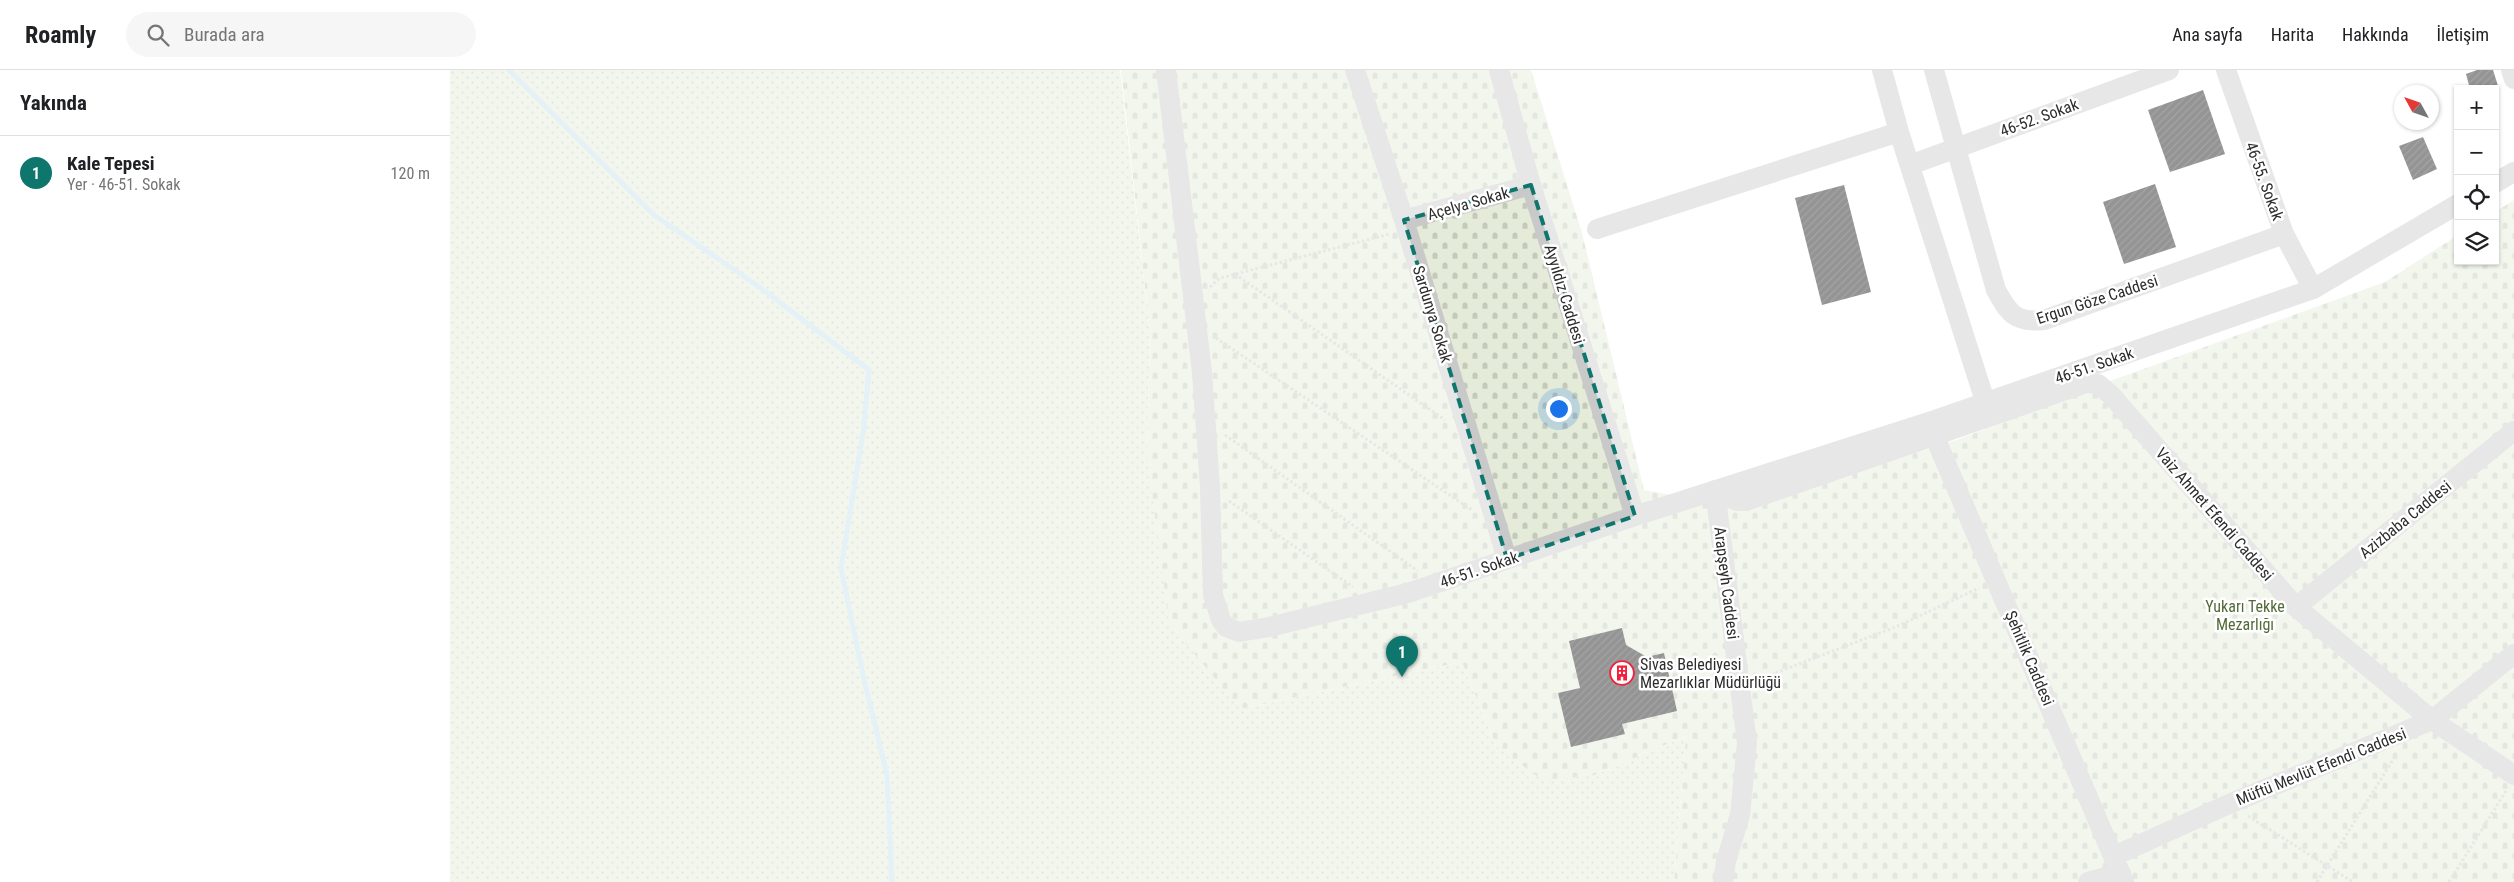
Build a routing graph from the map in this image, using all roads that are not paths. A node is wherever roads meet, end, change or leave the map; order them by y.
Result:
1 (1166, 70) edge
2 (1355, 70) edge
3 (1499, 70) edge
4 (1882, 70) edge
5 (1934, 70) edge
6 (2169, 70) edge
7 (2226, 70) edge
8 (2511, 70) edge
9 (2514, 79) edge
10 (1900, 132) junction
11 (1956, 147) junction
12 (1910, 165) junction
13 (2514, 172) edge
14 (2499, 180) edge
15 (1531, 185) junction
16 (2454, 206) edge
17 (1406, 225) junction
18 (1597, 230) dead end
19 (2284, 234) junction
20 (2313, 289) junction
21 (2086, 383) joint
22 (1985, 401) junction
23 (2514, 431) edge
24 (1934, 435) junction
25 (1715, 490) junction
26 (1635, 516) junction
27 (1507, 559) junction
28 (2296, 607) junction
29 (2514, 654) edge
30 (2432, 720) junction
31 (2512, 781) edge
32 (2120, 870) edge
33 (1723, 882) edge
34 (2088, 882) edge

1 - 27 street, 46-51. Sokak
2 - 17 street, Sardunya Sokak
3 - 15 street, Ayyıldız Caddesi
4 - 10 street
5 - 11 street, Ergun Göze Caddesi
6 - 11 street, 46-52. Sokak
7 - 19 street, 46-55. Sokak
8 - 9 street
10 - 12 street
10 - 18 street
11 - 12 street, 46-52. Sokak
11 - 19 street, Ergun Göze Caddesi
12 - 22 street
13 - 14 street
15 - 17 street, Açelya Sokak
15 - 26 street, Ayyıldız Caddesi
16 - 20 street, 46-51. Sokak
17 - 27 street, Sardunya Sokak
19 - 20 street, 46-55. Sokak
20 - 22 street, 46-51. Sokak
21 - 24 street, 46-51. Sokak
21 - 28 street, Vaiz Ahmet Efendi Caddesi
22 - 25 street, 46-51. Sokak
23 - 28 street, Azizbaba Caddesi
24 - 25 street, 46-51. Sokak
24 - 32 street, Şehitlik Caddesi
25 - 26 street, 46-51. Sokak
25 - 33 street, Arapşeyh Caddesi
26 - 27 street, 46-51. Sokak
28 - 30 street, Vaiz Ahmet Efendi Caddesi
29 - 30 street, Müftü Mevlüt Efendi Caddesi
30 - 31 street, Vaiz Ahmet Efendi Caddesi
30 - 32 street, Müftü Mevlüt Efendi Caddesi
32 - 34 street

